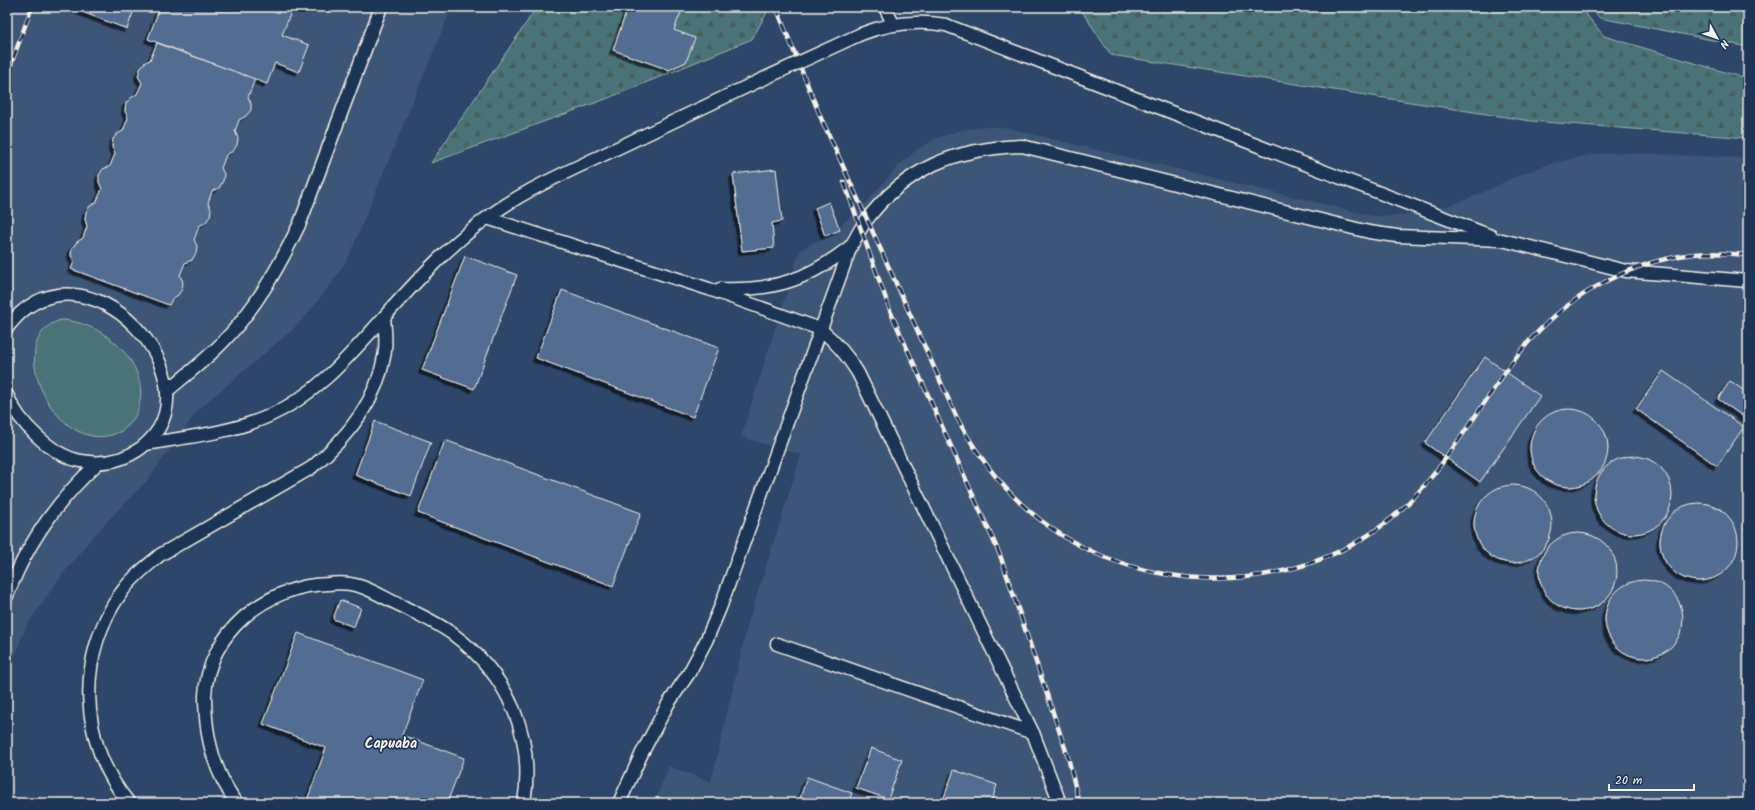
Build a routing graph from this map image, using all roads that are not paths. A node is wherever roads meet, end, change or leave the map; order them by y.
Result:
1 (381, 7) edge
2 (885, 7) edge
3 (893, 24) junction
4 (487, 218) junction
5 (1502, 240) junction
6 (852, 246) junction
7 (1748, 281) edge
8 (709, 289) junction
9 (30, 305) junction
10 (7, 314) edge
11 (384, 317) junction
12 (7, 328) edge
13 (820, 329) junction
14 (167, 391) junction
15 (7, 395) edge
16 (146, 444) junction
17 (97, 464) junction
18 (7, 596) edge
19 (777, 644) dead end
20 (1032, 733) junction
21 (129, 803) edge
22 (237, 803) edge
23 (524, 803) edge
24 (619, 803) edge
25 (1060, 803) edge

1 - 14 lane
2 - 3 lane
3 - 4 lane, bridge
3 - 5 lane
4 - 8 lane
4 - 11 lane
5 - 6 lane
5 - 7 lane
6 - 8 lane
6 - 13 lane
8 - 13 lane
9 - 10 lane
9 - 12 lane
9 - 14 lane
11 - 16 lane
11 - 21 lane
13 - 20 lane
13 - 24 lane
14 - 16 lane
15 - 17 lane
16 - 17 lane
17 - 18 lane
19 - 20 lane
20 - 25 lane
22 - 23 lane

